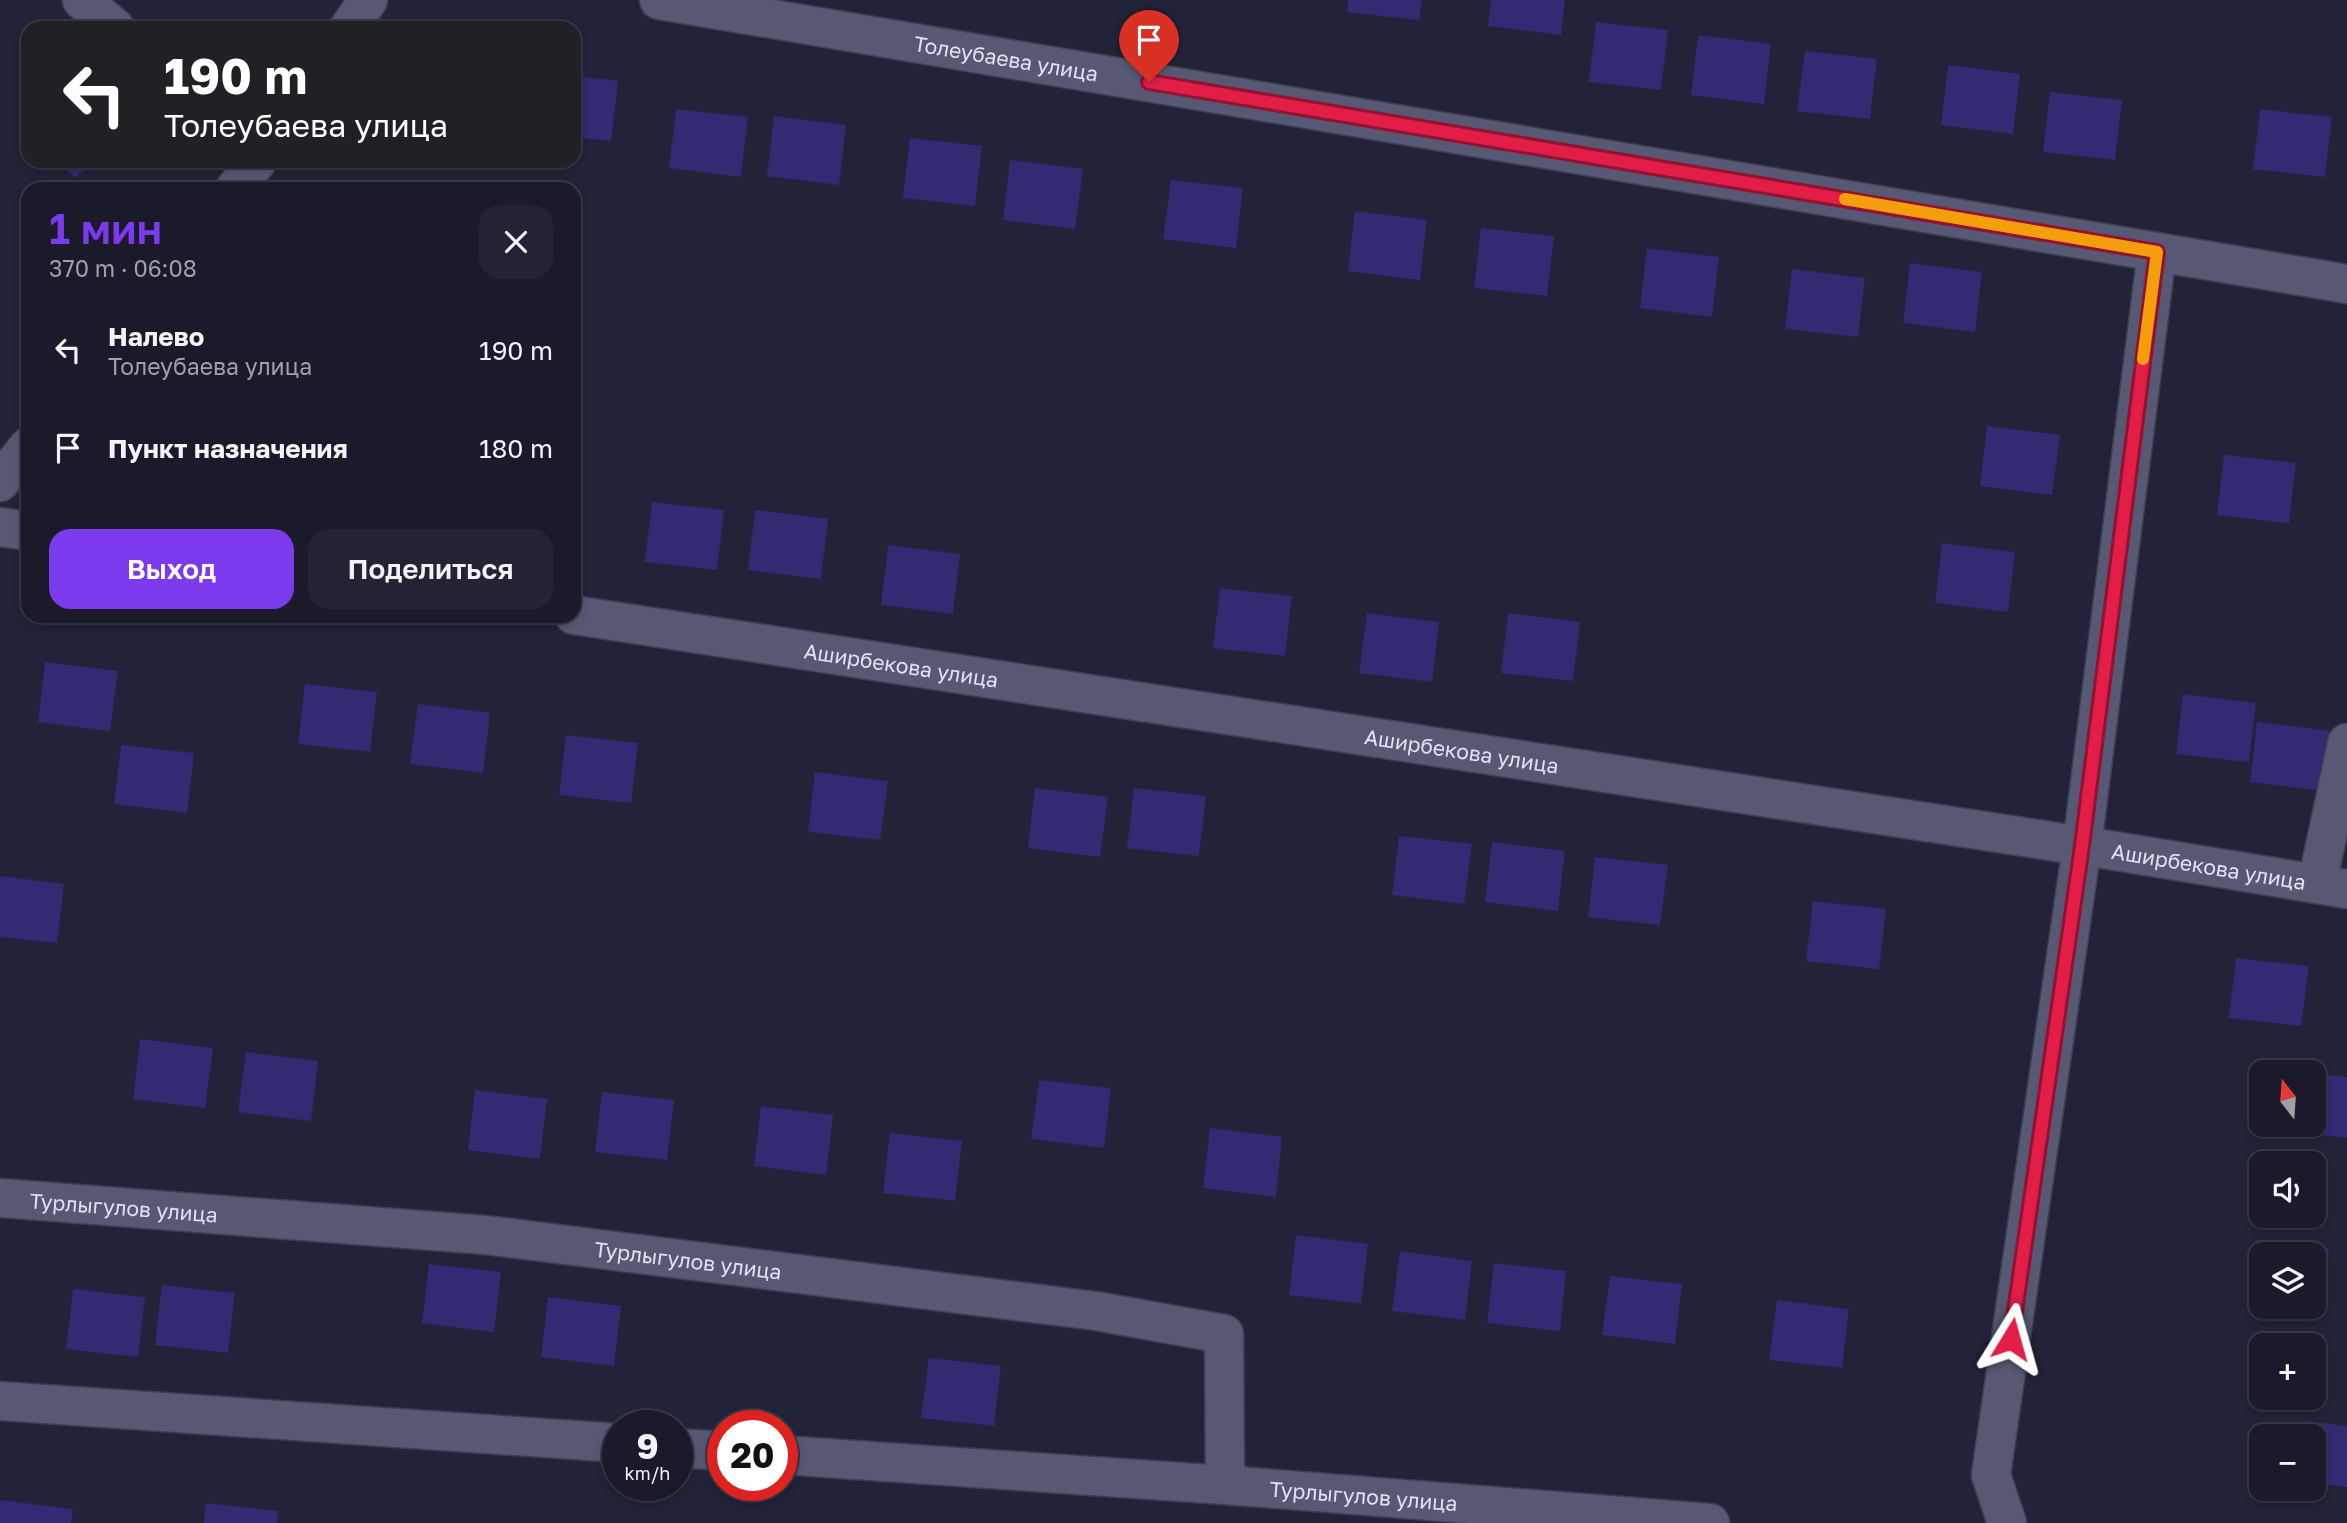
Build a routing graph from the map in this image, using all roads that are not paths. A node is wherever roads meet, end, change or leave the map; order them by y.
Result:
1 (82, 0) edge
2 (368, 0) edge
3 (659, 0) edge
4 (108, 21) edge
5 (354, 21) edge
6 (252, 168) edge
7 (240, 182) edge
8 (2157, 252) junction
9 (2347, 284) edge
10 (21, 456) edge
11 (0, 482) edge
12 (0, 527) edge
13 (21, 530) edge
14 (581, 616) edge
15 (2347, 743) edge
16 (2082, 846) junction
17 (2332, 887) edge
18 (0, 1198) edge
19 (0, 1401) edge
20 (602, 1442) edge
21 (798, 1456) edge
22 (1225, 1485) junction
23 (1710, 1523) edge
24 (2007, 1523) edge

1 - 4 street
2 - 5 street
3 - 8 street, Толеубаева улица
6 - 7 street
8 - 9 street, Толеубаева улица
8 - 16 street
10 - 11 street
12 - 13 street
14 - 16 street, Аширбекова улица
15 - 17 street
16 - 17 street, Аширбекова улица
16 - 24 street
18 - 22 street, Турлыгулов улица
19 - 20 street
21 - 22 street, Турлыгулов улица
22 - 23 street, Турлыгулов улица

